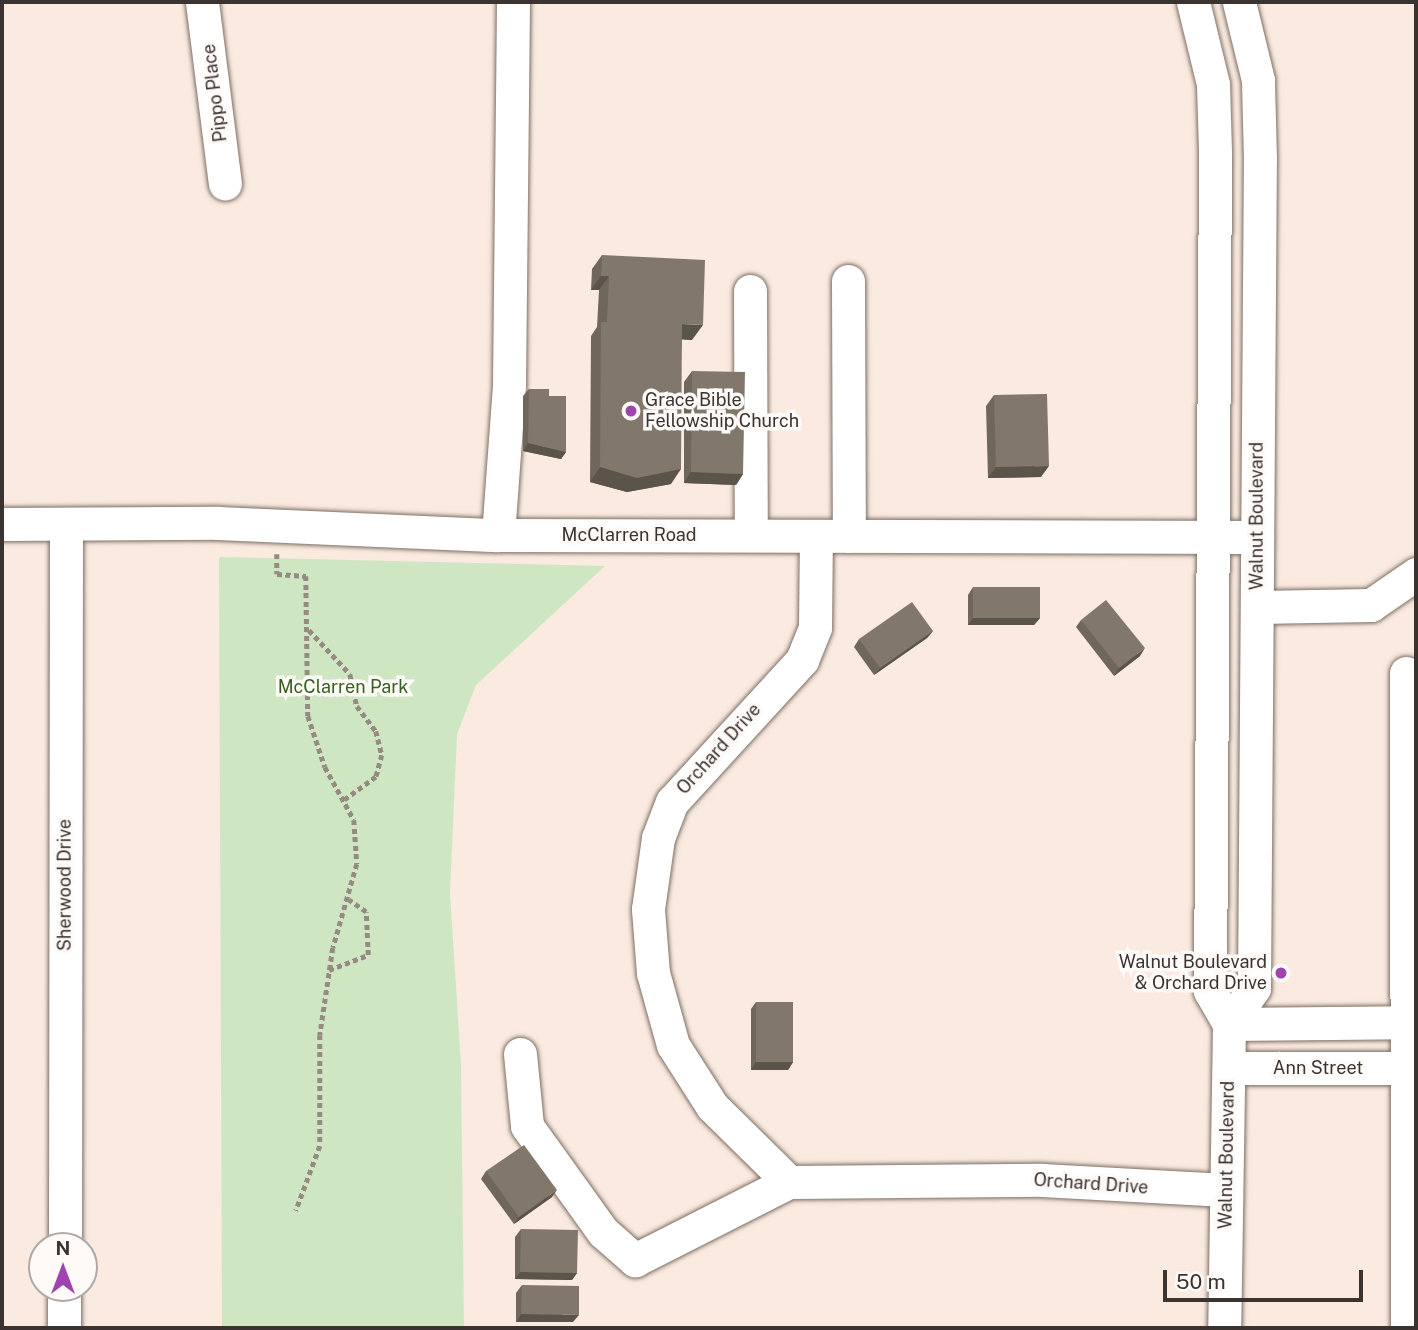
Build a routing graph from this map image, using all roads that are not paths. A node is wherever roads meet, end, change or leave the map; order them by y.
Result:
1 (202, 2) edge
2 (513, 2) edge
3 (1193, 2) edge
4 (1238, 2) edge
5 (225, 184) dead end
6 (848, 281) dead end
7 (750, 291) dead end
8 (2, 524) edge
9 (66, 524) junction
10 (498, 535) junction
11 (751, 535) junction
12 (816, 536) junction
13 (849, 536) junction
14 (1212, 537) junction
15 (1257, 537) junction
16 (1416, 574) edge
17 (1257, 607) junction
18 (1406, 673) dead end
19 (1412, 768) edge
20 (1412, 951) edge
21 (1406, 1022) junction
22 (1229, 1024) junction
23 (520, 1054) dead end
24 (1229, 1068) junction
25 (1407, 1068) junction
26 (1412, 1144) edge
27 (789, 1182) junction
28 (1226, 1190) junction
29 (65, 1232) edge
30 (64, 1302) edge
31 (64, 1328) edge
32 (1224, 1328) edge
33 (1407, 1328) edge

1 - 5 street, Pippo Place
2 - 10 street
3 - 14 street, Walnut Boulevard
4 - 15 street, Walnut Boulevard
6 - 13 street
7 - 11 street
8 - 9 street, McClarren Road
9 - 10 street, McClarren Road
9 - 29 street, Sherwood Drive
10 - 11 street, McClarren Road
11 - 12 street, McClarren Road
12 - 13 street, McClarren Road
12 - 27 street, Orchard Drive
13 - 14 street, McClarren Road
14 - 15 street, McClarren Road
14 - 22 street, Walnut Boulevard
15 - 17 street, Walnut Boulevard
16 - 17 street
17 - 22 street, Walnut Boulevard
18 - 19 street
19 - 20 street
20 - 21 street
21 - 22 street
21 - 25 street
22 - 24 street, Walnut Boulevard
23 - 27 street, Orchard Drive
24 - 25 street, Ann Street
24 - 28 street, Walnut Boulevard
25 - 26 street
26 - 33 street
27 - 28 street, Orchard Drive
28 - 32 street, Walnut Boulevard
30 - 31 street

